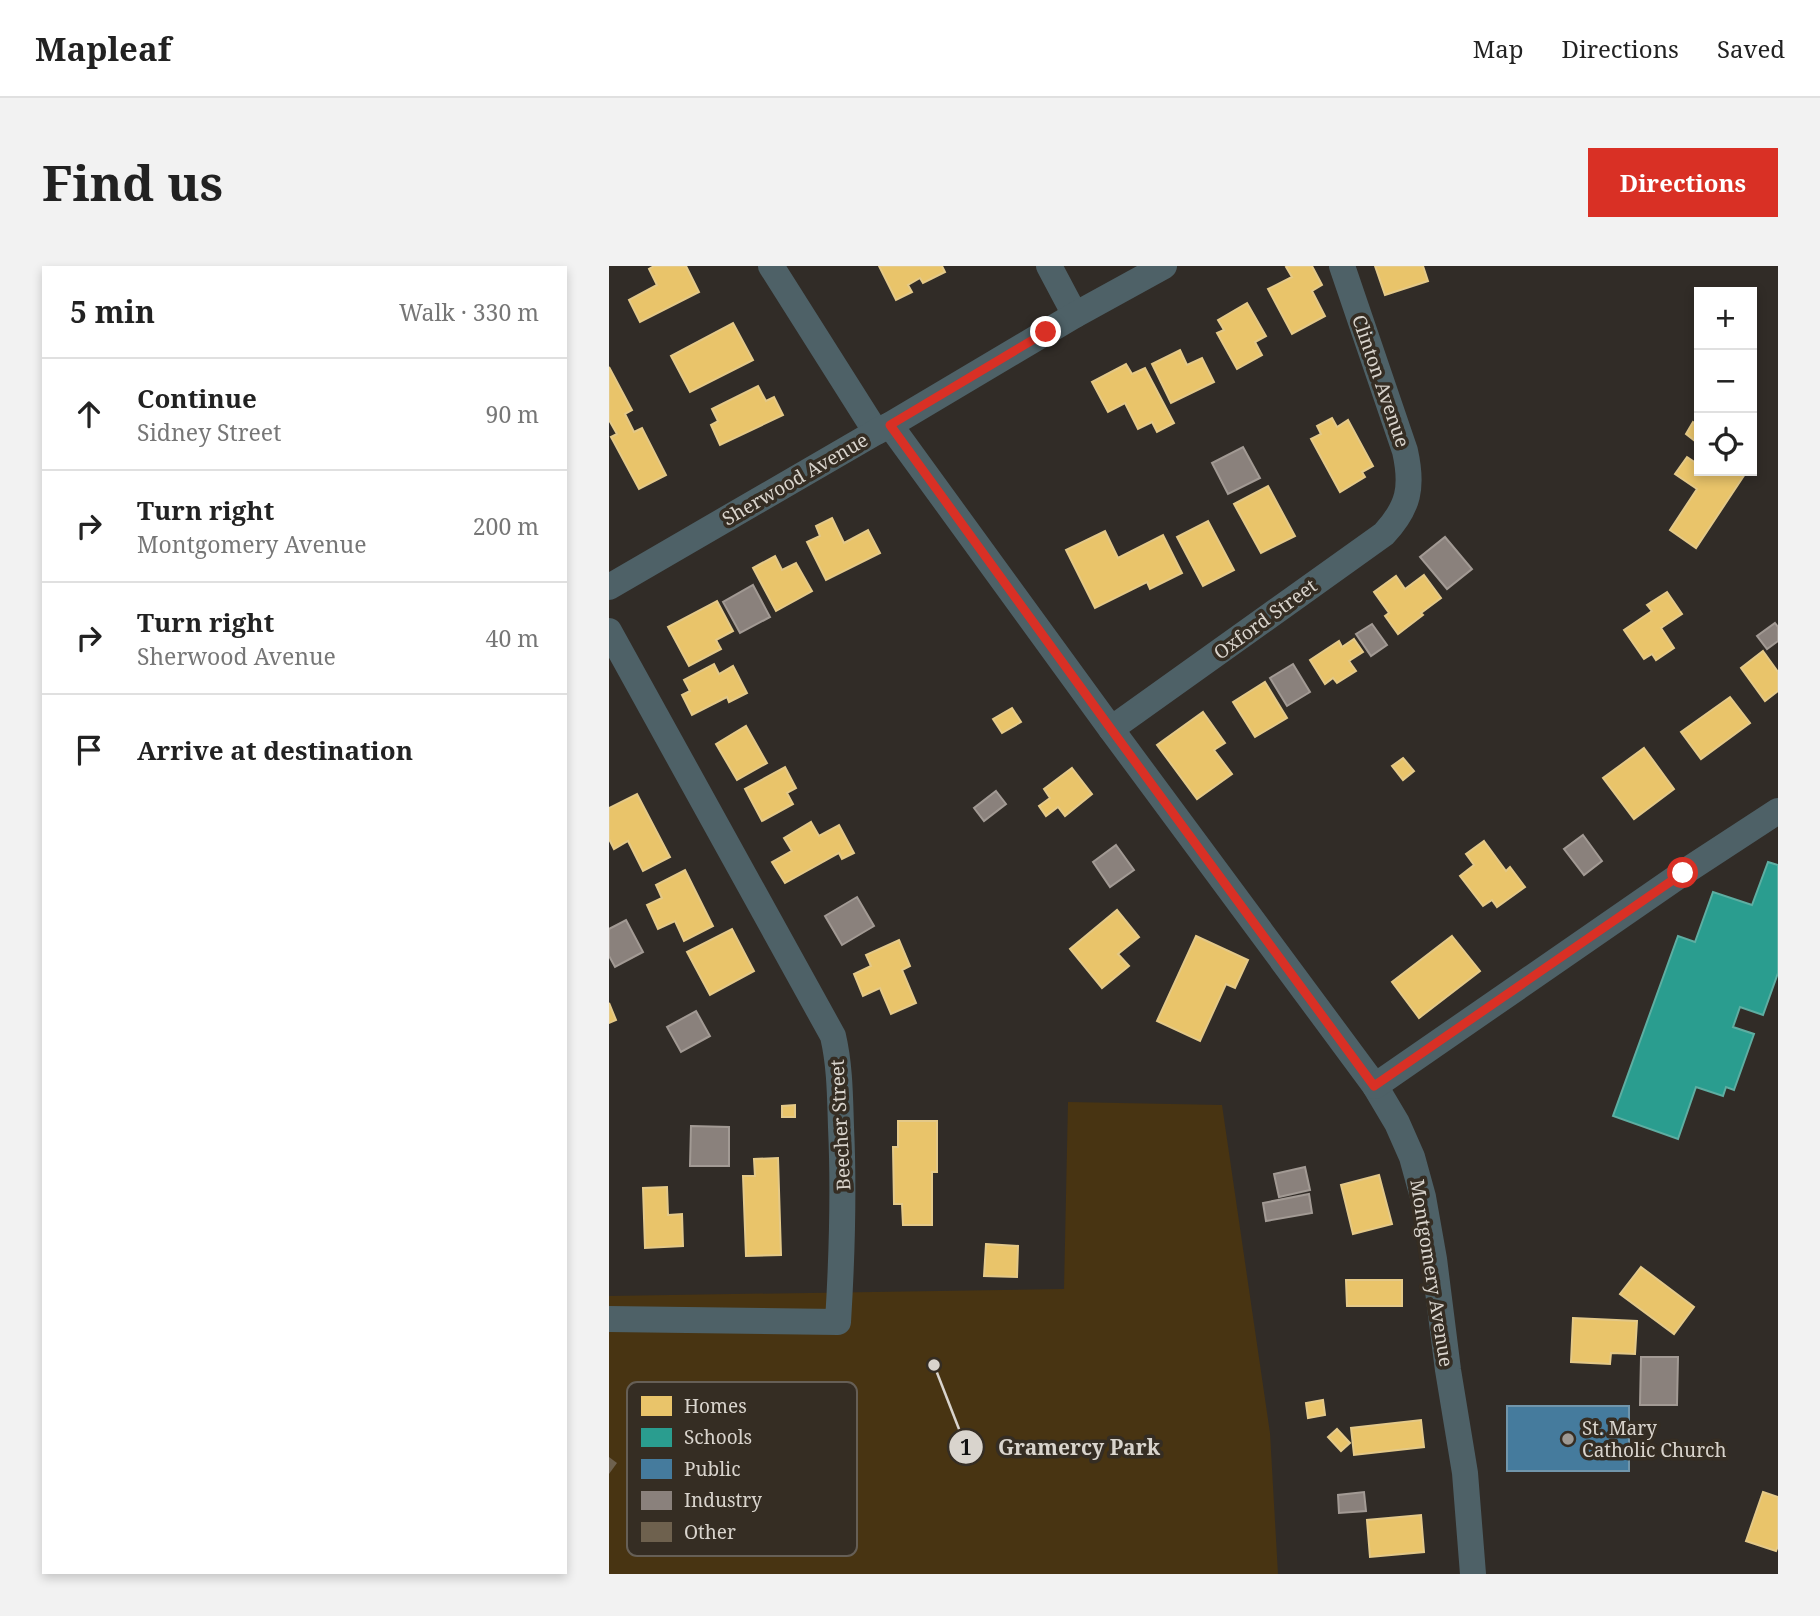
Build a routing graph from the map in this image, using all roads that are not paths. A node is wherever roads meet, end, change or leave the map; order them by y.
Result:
1 (771, 266) edge
2 (1049, 266) edge
3 (1164, 266) edge
4 (1342, 266) edge
5 (1075, 315) junction
6 (883, 428) junction
7 (1408, 498) joint
8 (609, 587) edge
9 (609, 631) edge
10 (1111, 729) junction
11 (1778, 811) edge
12 (1374, 1086) junction
13 (609, 1319) edge
14 (1473, 1574) edge

1 - 6 street, Montgomery Avenue
2 - 5 street
3 - 5 street, Sherwood Avenue
4 - 7 street, Clinton Avenue
5 - 6 street, Sherwood Avenue
6 - 8 street, Sherwood Avenue
6 - 10 street, Montgomery Avenue
7 - 10 street, Oxford Street
9 - 13 street, Beecher Street
10 - 12 street, Montgomery Avenue
11 - 12 street
12 - 14 street, Montgomery Avenue

